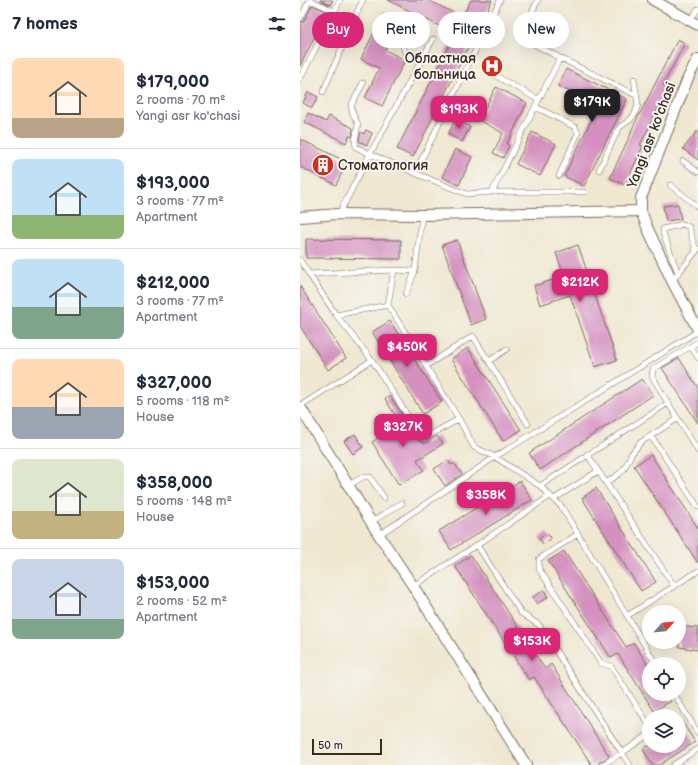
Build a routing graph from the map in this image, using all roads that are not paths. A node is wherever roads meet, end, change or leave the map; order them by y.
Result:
1 (310, 0) edge
2 (340, 0) edge
3 (363, 0) edge
4 (500, 0) edge
5 (538, 0) edge
6 (653, 0) edge
7 (698, 8) edge
8 (334, 11) junction
9 (300, 19) edge
10 (694, 23) edge
11 (433, 39) dead end
12 (404, 48) edge
13 (560, 58) junction
14 (698, 59) edge
15 (422, 62) junction
16 (496, 76) dead end
17 (634, 78) dead end
18 (300, 79) edge
19 (363, 82) dead end
20 (323, 92) dead end
21 (636, 95) junction
22 (539, 100) junction
23 (536, 107) junction
24 (370, 154) junction
25 (683, 161) dead end
26 (598, 170) dead end
27 (698, 172) edge
28 (415, 173) junction
29 (559, 176) dead end
30 (670, 185) dead end
31 (492, 192) junction
32 (584, 192) dead end
33 (698, 207) edge
34 (641, 211) junction
35 (338, 214) junction
36 (422, 215) junction
37 (300, 217) edge
38 (697, 250) edge
39 (300, 260) edge
40 (394, 270) junction
41 (415, 272) junction
42 (309, 274) junction
43 (675, 277) junction
44 (406, 294) dead end
45 (388, 305) junction
46 (336, 315) junction
47 (698, 330) edge
48 (698, 342) edge
49 (690, 346) junction
50 (507, 349) dead end
51 (698, 358) edge
52 (372, 360) junction
53 (489, 361) junction
54 (426, 366) junction
55 (668, 403) junction
56 (300, 406) edge
57 (459, 419) junction
58 (678, 419) junction
59 (528, 424) dead end
60 (651, 436) junction
61 (698, 451) edge
62 (587, 454) junction
63 (495, 457) junction
64 (598, 471) junction
65 (606, 484) junction
66 (349, 486) junction
67 (540, 486) junction
68 (552, 497) junction
69 (384, 498) dead end
70 (402, 503) dead end
71 (698, 507) edge
72 (371, 522) junction
73 (578, 534) junction
74 (379, 535) junction
75 (477, 545) junction
76 (698, 571) edge
77 (413, 586) junction
78 (674, 586) junction
79 (627, 616) junction
80 (652, 657) edge
81 (678, 701) edge
82 (642, 714) edge
83 (698, 733) edge
84 (642, 739) edge
85 (697, 751) edge
86 (622, 753) junction
87 (526, 765) edge
88 (602, 765) edge
89 (630, 765) edge
90 (673, 765) edge

1 - 8 lane
1 - 9 lane
2 - 8 lane
3 - 20 lane
4 - 28 lane
5 - 13 lane
6 - 10 street
7 - 10 lane
8 - 18 lane
11 - 15 lane
12 - 15 lane
13 - 21 lane
13 - 22 lane
14 - 34 street, Yangi asr ko'chasi
15 - 24 lane
16 - 22 lane
17 - 21 lane
19 - 24 lane
21 - 26 lane
22 - 23 lane
23 - 29 lane
23 - 31 lane
24 - 28 lane
24 - 35 lane
25 - 27 lane
28 - 31 lane
30 - 33 lane
31 - 32 lane
34 - 36 street
34 - 43 street, Yangi asr ko'chasi
35 - 36 street
35 - 37 street
36 - 41 lane
38 - 43 lane
38 - 43 lane
39 - 42 lane
40 - 41 lane
40 - 42 lane
40 - 45 lane
41 - 44 lane
42 - 46 lane
43 - 47 street, Yangi asr ko'chasi
45 - 46 lane
45 - 54 lane
46 - 52 lane
47 - 63 lane
48 - 49 lane
49 - 51 lane
49 - 55 lane
50 - 53 lane
52 - 56 lane
52 - 57 lane
53 - 54 lane
53 - 59 lane
54 - 57 lane
55 - 58 lane
55 - 62 lane
56 - 66 street
57 - 63 lane
58 - 60 lane
58 - 61 lane
60 - 65 lane
60 - 71 lane
62 - 64 lane
62 - 67 lane
63 - 67 lane
63 - 74 lane
64 - 65 lane
64 - 68 lane
65 - 78 lane
66 - 69 lane
66 - 72 street
67 - 68 lane
68 - 73 lane
68 - 75 lane
70 - 72 lane
72 - 74 street
73 - 79 lane
73 - 82 lane
74 - 77 street
75 - 77 lane
75 - 86 lane
76 - 78 lane
77 - 87 street
78 - 79 lane
79 - 80 lane
81 - 83 lane
84 - 86 lane
85 - 90 lane
86 - 88 lane
86 - 89 lane

